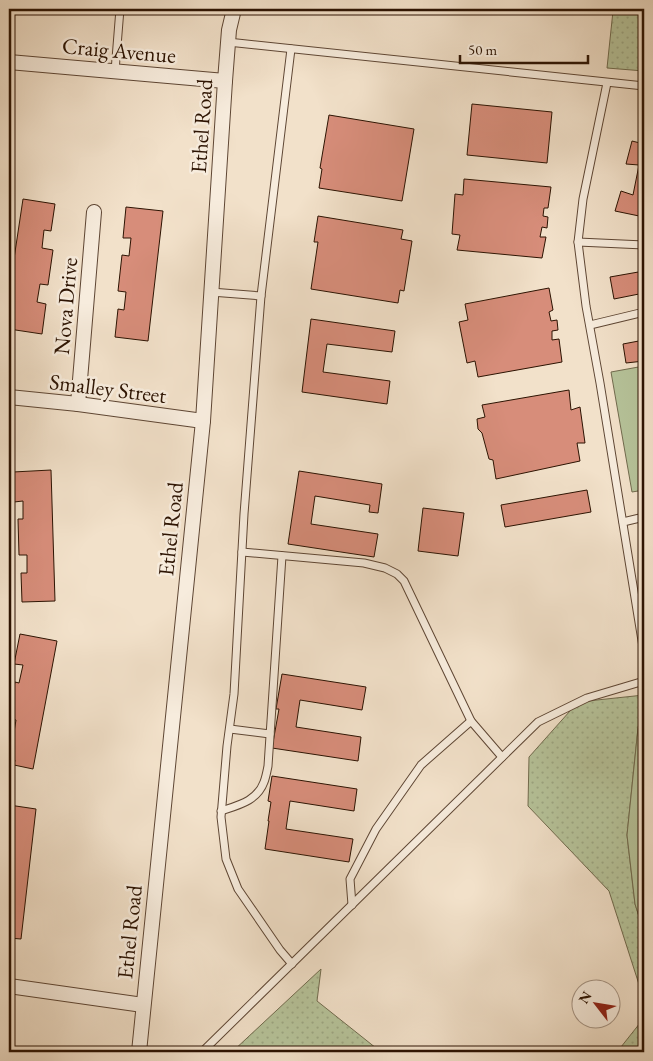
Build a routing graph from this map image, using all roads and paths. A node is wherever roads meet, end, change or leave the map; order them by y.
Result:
1 (120, 9) edge
2 (234, 9) edge
3 (228, 42) junction
4 (291, 49) junction
5 (9, 62) edge
6 (115, 71) junction
7 (225, 81) junction
8 (607, 83) junction
9 (644, 86) edge
10 (94, 212) dead end
11 (578, 242) junction
12 (644, 245) edge
13 (211, 292) junction
14 (261, 296) junction
15 (644, 312) edge
16 (590, 325) junction
17 (9, 397) edge
18 (78, 404) junction
19 (203, 421) junction
20 (644, 517) edge
21 (623, 522) junction
22 (242, 552) junction
23 (282, 556) junction
24 (644, 653) edge
25 (644, 681) edge
26 (471, 721) junction
27 (230, 730) junction
28 (270, 734) junction
29 (502, 757) junction
30 (221, 811) junction
31 (352, 905) junction
32 (292, 964) junction
33 (9, 986) edge
34 (144, 1004) junction
35 (138, 1052) edge
36 (202, 1052) edge

1 - 6 lane
2 - 3 street, Ethel Road
3 - 4 lane
3 - 7 street, Ethel Road
4 - 8 lane
4 - 14 lane
5 - 6 street, Craig Avenue
6 - 7 street, Craig Avenue
7 - 13 street, Ethel Road
8 - 9 lane
8 - 11 lane
10 - 18 street, Nova Drive
11 - 12 lane
11 - 16 lane
13 - 14 lane
13 - 19 street, Ethel Road
14 - 22 lane
15 - 16 lane
16 - 21 lane
17 - 18 street, Smalley Street
18 - 19 street, Smalley Street
19 - 34 street, Ethel Road
20 - 21 lane
21 - 24 lane
22 - 23 lane
22 - 27 lane
23 - 26 lane
23 - 28 lane
25 - 29 lane
26 - 29 lane
26 - 31 lane
27 - 28 lane
27 - 30 lane
28 - 30 lane
29 - 31 lane
30 - 32 lane
31 - 32 lane
32 - 36 lane
33 - 34 street
34 - 35 street, Ethel Road

